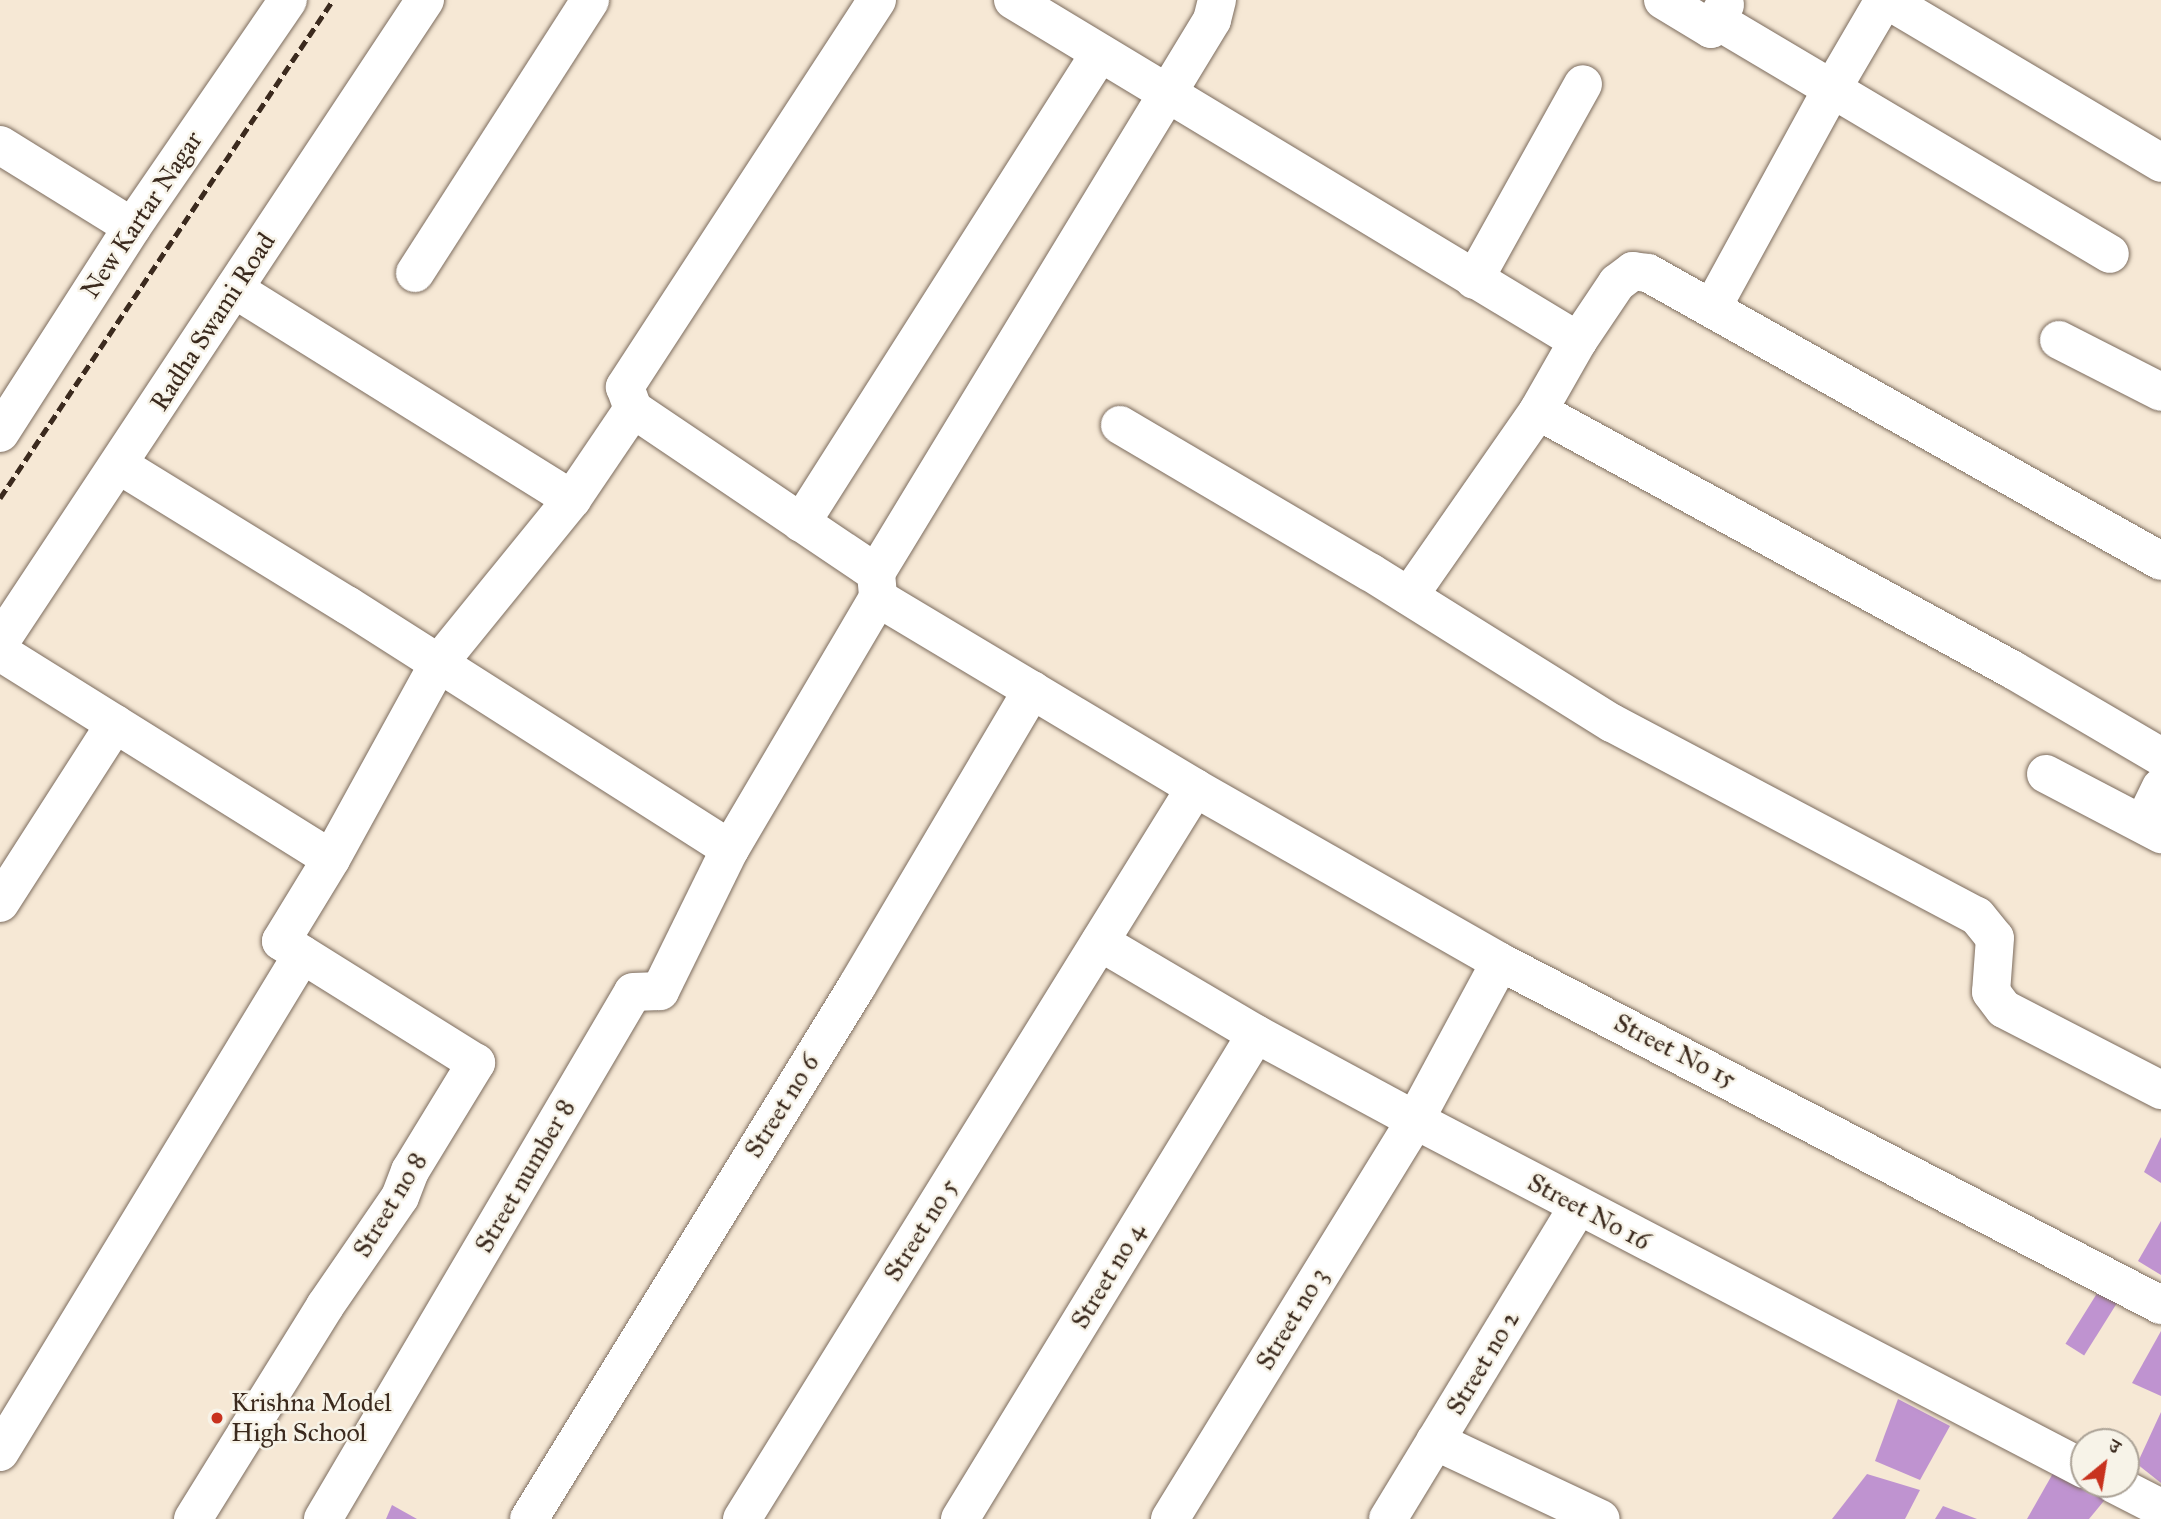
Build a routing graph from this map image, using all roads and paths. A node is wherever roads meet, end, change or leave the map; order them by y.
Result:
1 (288, 0) edge
2 (425, 0) edge
3 (590, 0) edge
4 (877, 0) edge
5 (1013, 0) edge
6 (1217, 0) edge
7 (1663, 0) edge
8 (1886, 0) edge
9 (1722, 10) edge
10 (1100, 53) junction
11 (1583, 84) dead end
12 (1832, 89) junction
13 (1167, 93) junction
14 (0, 145) edge
15 (2161, 163) edge
16 (132, 227) junction
17 (2110, 254) dead end
18 (415, 273) dead end
19 (1474, 281) junction
20 (234, 289) junction
21 (1712, 308) junction
22 (2059, 340) dead end
23 (1578, 341) junction
24 (2161, 392) edge
25 (633, 409) junction
26 (6, 411) edge
27 (1538, 411) junction
28 (1119, 425) dead end
29 (119, 465) junction
30 (572, 499) junction
31 (801, 523) junction
32 (2161, 561) edge
33 (877, 586) junction
34 (1409, 596) junction
35 (0, 642) edge
36 (0, 652) edge
37 (439, 664) junction
38 (1032, 690) junction
39 (116, 724) junction
40 (2161, 757) edge
41 (2046, 774) dead end
42 (2161, 787) edge
43 (1195, 788) junction
44 (2152, 829) edge
45 (730, 849) junction
46 (331, 859) junction
47 (0, 904) edge
48 (1100, 942) junction
49 (302, 955) junction
50 (1500, 962) junction
51 (1256, 1034) junction
52 (2161, 1090) edge
53 (1415, 1119) junction
54 (1578, 1207) junction
55 (2161, 1305) edge
56 (1435, 1441) junction
57 (0, 1452) edge
58 (2070, 1462) edge
59 (2140, 1497) edge
60 (2161, 1508) edge
61 (193, 1519) edge
62 (323, 1519) edge
63 (529, 1519) edge
64 (742, 1519) edge
65 (960, 1519) edge
66 (1170, 1519) edge
67 (1388, 1519) edge
68 (1601, 1519) edge

1 - 16 street, New Kartar Nagar
2 - 20 street, Radha Swami Road
3 - 18 street
4 - 25 street
5 - 10 street
6 - 13 street
7 - 9 street
8 - 12 street
8 - 15 street
9 - 12 street
10 - 13 street
10 - 31 street
11 - 19 street
12 - 17 street
12 - 21 street
13 - 19 street
13 - 33 street
14 - 16 street
16 - 26 street, New Kartar Nagar
19 - 23 street
20 - 29 street, Radha Swami Road
20 - 30 street
21 - 23 street
21 - 32 street
22 - 24 street
23 - 27 street
25 - 30 street
25 - 31 street, Street No 15
27 - 34 street
27 - 40 street
28 - 34 street
29 - 35 street, Radha Swami Road
29 - 37 street
30 - 37 street
31 - 33 street, Street No 15
33 - 38 street, Street No 15
33 - 45 street
34 - 52 street
36 - 39 street
37 - 45 street
37 - 46 street
38 - 43 street, Street No 15
38 - 63 street, Street no 6
39 - 46 street
39 - 47 street
41 - 44 street
42 - 44 street
43 - 48 street, Street no 5
43 - 50 street, Street No 15
45 - 62 street, Street number 8
46 - 49 street
48 - 51 street, Street No 16
48 - 64 street, Street no 5
49 - 57 street
49 - 61 street, Street no 8
50 - 53 street, Street no 3
50 - 55 street, Street No 15
51 - 53 street, Street No 16
51 - 65 street, Street no 4
53 - 54 street, Street No 16
53 - 66 street, Street no 3
54 - 56 street, Street no 2
54 - 58 street, Street No 16
56 - 67 street, Street no 2
56 - 68 street
59 - 60 street

